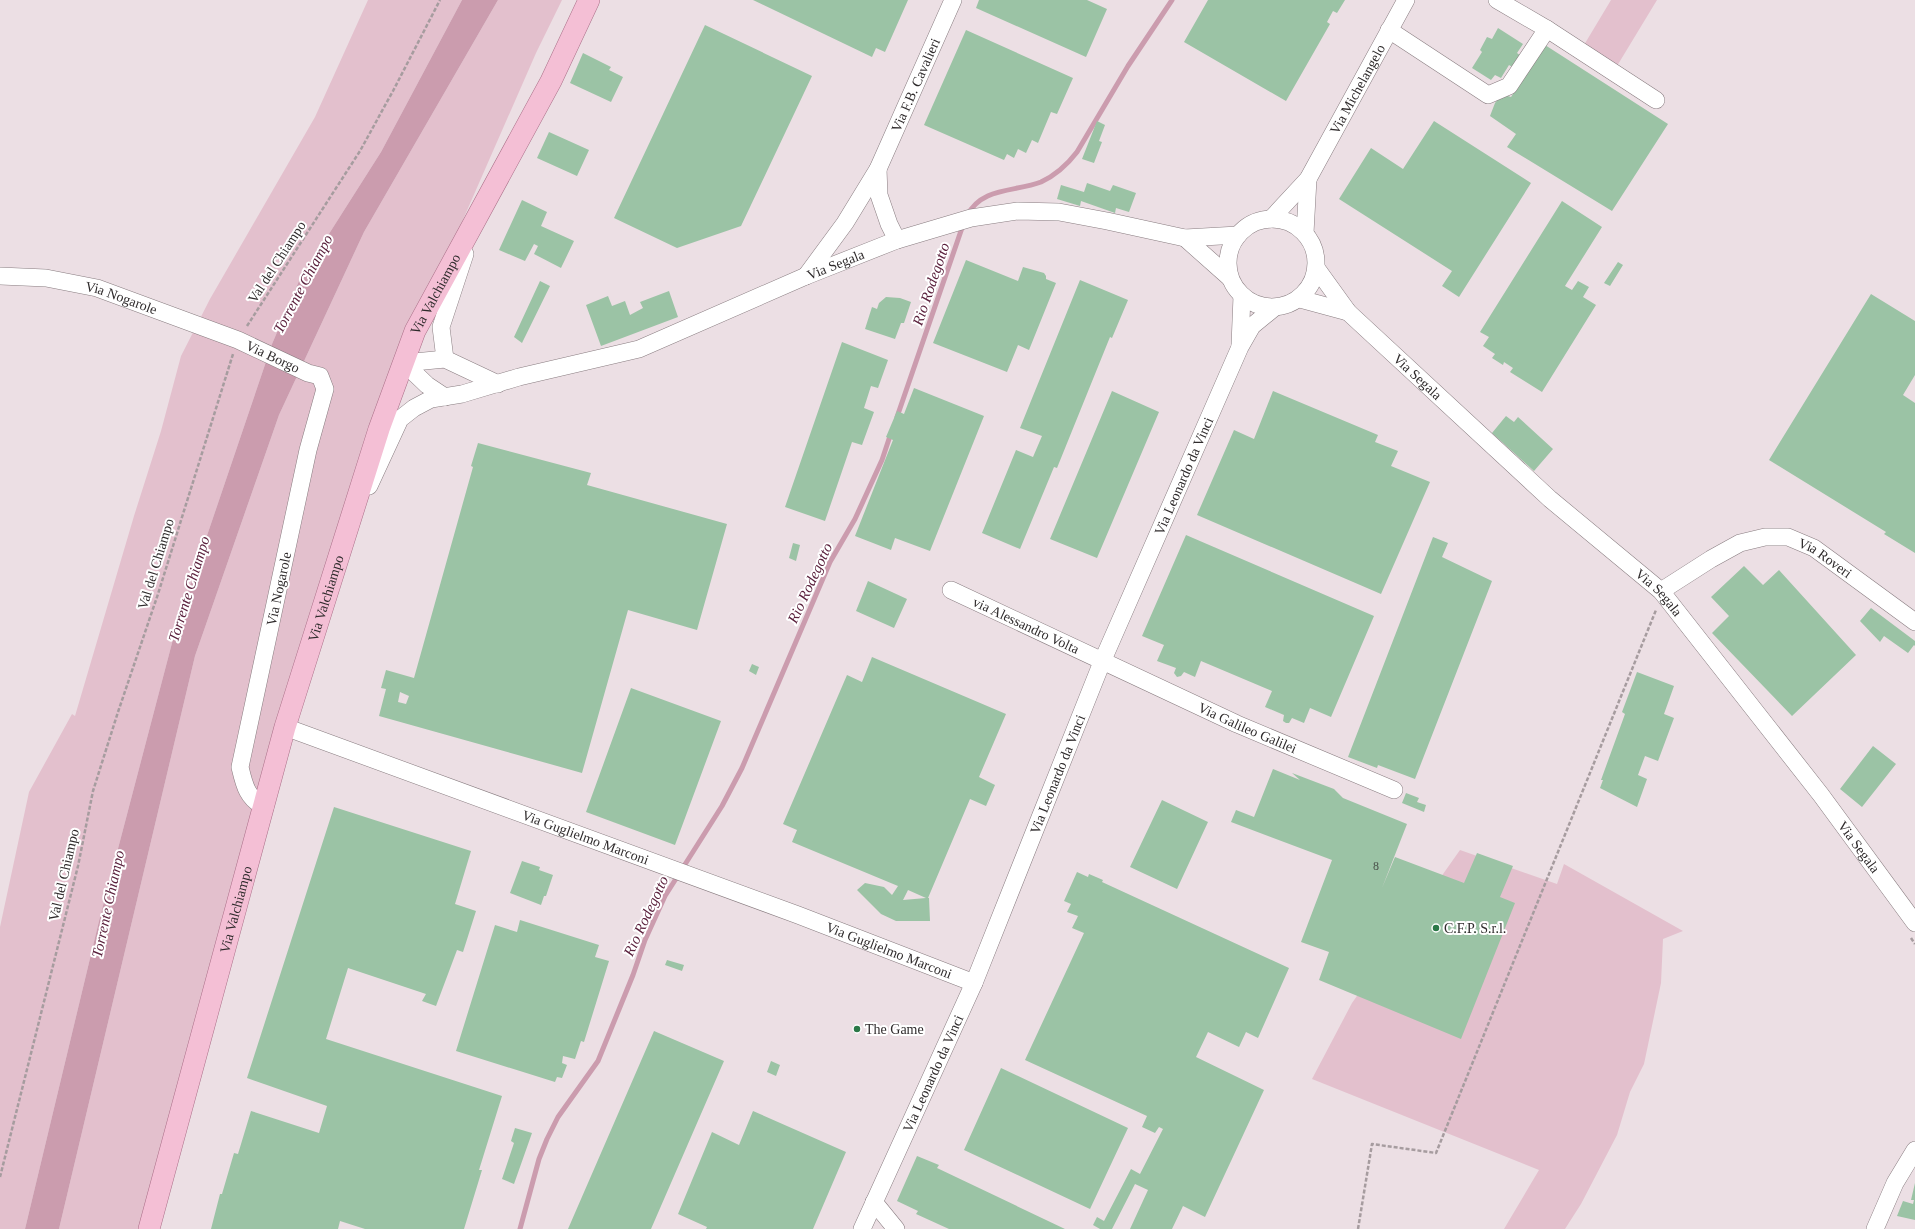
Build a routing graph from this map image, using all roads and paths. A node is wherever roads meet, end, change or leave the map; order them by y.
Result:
1 (440, 0) edge
2 (588, 0) edge
3 (954, 0) edge
4 (1406, 0) edge
5 (1497, 0) edge
6 (1547, 29) junction
7 (1389, 30) junction
8 (1656, 100) dead end
9 (878, 169) junction
10 (1308, 179) junction
11 (476, 218) junction
12 (1271, 219) junction
13 (1305, 233) junction
14 (1238, 235) junction
15 (1185, 238) junction
16 (897, 240) junction
17 (1317, 269) junction
18 (0, 276) edge
19 (806, 276) junction
20 (1230, 278) junction
21 (1242, 296) junction
22 (1300, 299) junction
23 (1274, 308) junction
24 (1348, 312) junction
25 (238, 340) junction
26 (1240, 347) junction
27 (445, 359) junction
28 (404, 363) junction
29 (308, 373) joint
30 (498, 384) junction
31 (445, 396) junction
32 (351, 517) junction
33 (951, 590) dead end
34 (1662, 591) junction
35 (1651, 604) dead end
36 (1657, 610) junction
37 (1661, 615) dead end
38 (1915, 622) edge
39 (1102, 662) junction
40 (285, 727) junction
41 (1394, 790) dead end
42 (264, 807) junction
43 (1911, 928) edge
44 (1915, 944) edge
45 (974, 983) junction
46 (1915, 1150) edge
47 (0, 1178) edge
48 (874, 1202) junction
49 (149, 1229) edge
50 (862, 1229) edge
51 (896, 1229) edge
52 (1358, 1229) edge
53 (1875, 1229) edge

1 - 25 path, Val del Chiampo
2 - 11 main road, Via Valchiampo
3 - 9 street, Via F.B. Cavalieri
4 - 7 street, Via Michelangelo
5 - 6 street
6 - 7 street
6 - 8 street
7 - 10 street, Via Michelangelo
9 - 16 street, Via F.B. Cavalieri
9 - 19 street, Via F.B. Cavalieri
10 - 12 street, Via Michelangelo
10 - 13 street, Via Michelangelo
11 - 27 street
11 - 28 main road, Via Valchiampo
12 - 13 street, Via Segala
12 - 14 street, Via Segala
13 - 17 street, Via Segala
14 - 15 street, Via Segala
14 - 20 street, Via Segala
15 - 16 street, Via Segala
15 - 20 street, Via Segala
16 - 19 street, Via Segala
17 - 22 street, Via Segala
17 - 24 street, Via Segala
18 - 25 street, Via Nogarole
19 - 30 street, Via Segala
20 - 21 street, Via Segala
21 - 23 street, Via Segala
21 - 26 street, Via Leonardo da Vinci
22 - 23 street, Via Segala
22 - 24 street, Via Segala
23 - 26 street, Via Leonardo da Vinci
24 - 34 street, Via Segala
25 - 29 street, Via Borgo
25 - 47 path, Val del Chiampo
26 - 39 street, Via Leonardo da Vinci
27 - 28 street
27 - 30 street
28 - 31 street
28 - 32 main road, Via Valchiampo
29 - 42 street, Via Nogarole
30 - 31 street, Via Segala
31 - 32 street, Via Segala
32 - 40 main road, Via Valchiampo
33 - 39 street, via Alessandro Volta
34 - 38 street, Via Roveri
34 - 43 street, Via Segala
35 - 36 path
36 - 37 path
36 - 52 path
39 - 41 street, Via Galileo Galilei
39 - 45 street, Via Leonardo da Vinci
40 - 42 main road, Via Valchiampo
40 - 45 street, Via Guglielmo Marconi
42 - 49 main road, Via Valchiampo
43 - 44 path
45 - 48 street, Via Leonardo da Vinci
46 - 53 street
48 - 50 street, Via Leonardo da Vinci
48 - 51 street

